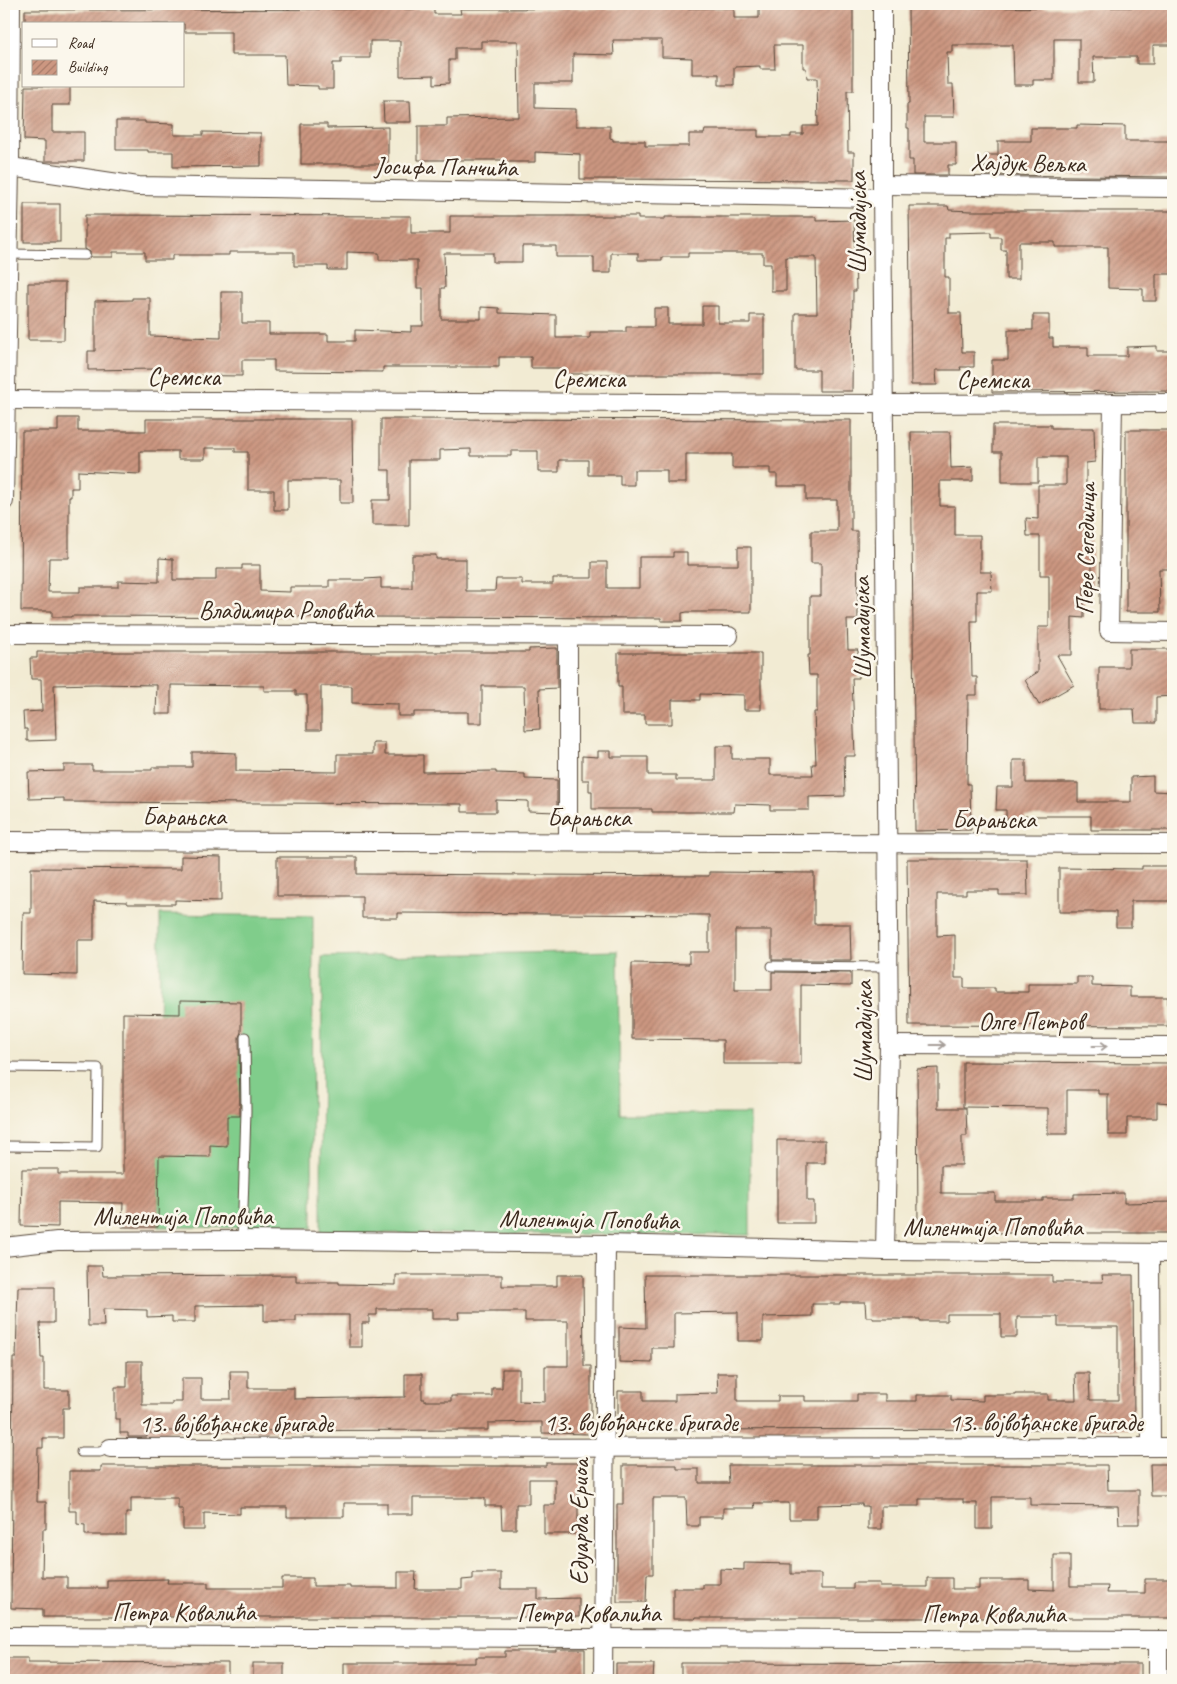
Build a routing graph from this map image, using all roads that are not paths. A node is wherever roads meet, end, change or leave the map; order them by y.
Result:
1 (11, 4) edge
2 (882, 4) edge
3 (7, 166) edge
4 (1173, 188) edge
5 (882, 191) junction
6 (8, 254) junction
7 (85, 255) dead end
8 (4, 400) edge
9 (1112, 403) junction
10 (1173, 403) edge
11 (883, 404) junction
12 (4, 501) edge
13 (1173, 632) edge
14 (4, 634) edge
15 (568, 636) junction
16 (729, 636) dead end
17 (4, 840) edge
18 (568, 842) junction
19 (888, 844) junction
20 (1173, 844) edge
21 (772, 966) dead end
22 (889, 967) junction
23 (245, 1037) dead end
24 (889, 1045) junction
25 (1173, 1046) edge
26 (4, 1067) edge
27 (4, 1146) edge
28 (242, 1240) junction
29 (606, 1244) junction
30 (4, 1247) edge
31 (885, 1251) junction
32 (1150, 1253) junction
33 (1173, 1253) edge
34 (1151, 1447) junction
35 (1173, 1447) edge
36 (110, 1448) joint
37 (604, 1448) junction
38 (80, 1452) dead end
39 (4, 1636) edge
40 (603, 1638) junction
41 (1165, 1640) edge
42 (603, 1680) edge
43 (1158, 1680) edge

1 - 3 street
2 - 5 street, Шумадијска
3 - 5 street, Јосифа Панчића
3 - 6 street
4 - 5 street, Хајдук Вељка
5 - 11 street, Шумадијска
6 - 7 lane
6 - 8 street
8 - 11 street, Сремска
8 - 12 street
9 - 10 street, Сремска
9 - 11 street, Сремска
9 - 13 street, Пере Сегединца
11 - 19 street, Шумадијска
14 - 15 street, Владимира Роловића
15 - 16 street, Владимира Роловића
15 - 18 street
17 - 18 street, Барањска
18 - 19 street, Барањска
19 - 20 street, Барањска
19 - 22 street, Шумадијска
21 - 22 lane
22 - 24 street, Шумадијска
23 - 28 lane
24 -> 25 street, Олге Петров
24 - 31 street, Шумадијска
26 - 27 lane
28 - 29 street, Милентија Поповића
28 - 30 street, Милентија Поповића
29 - 31 street, Милентија Поповића
29 - 37 street, Едуарда Ериоа
31 - 32 street, Милентија Поповића
32 - 33 street, Милентија Поповића
32 - 34 street
34 - 35 street, 13. војвођанске бригаде
34 - 37 street, 13. војвођанске бригаде
36 - 37 street, 13. војвођанске бригаде
36 - 38 lane
37 - 40 street, Едуарда Ериоа
39 - 40 street, Петра Ковалића
40 - 41 street, Петра Ковалића
40 - 42 street, Едуарда Ериоа
41 - 43 street

